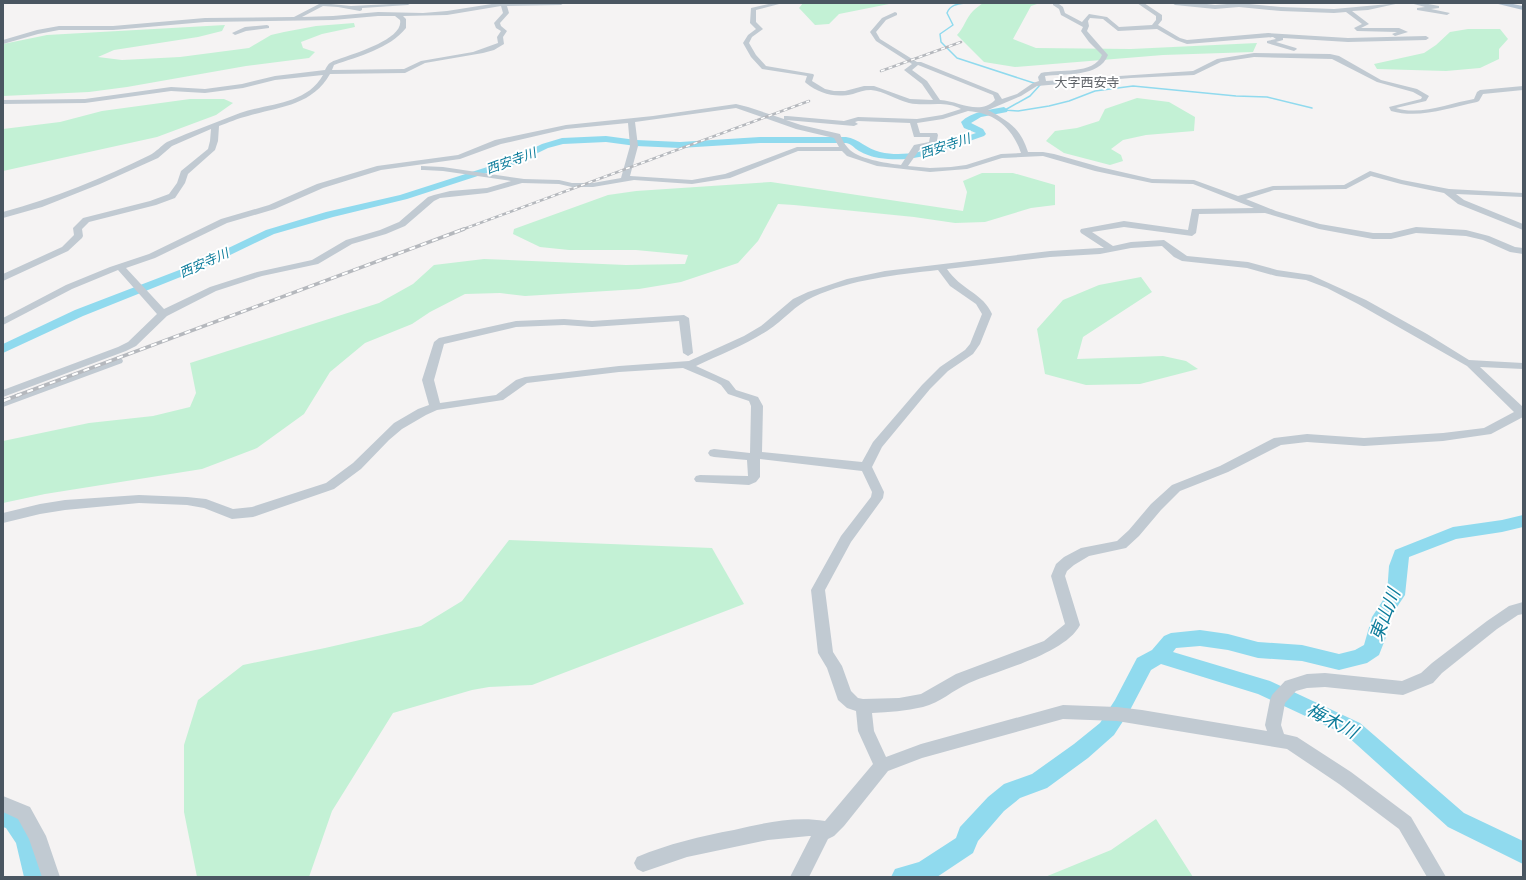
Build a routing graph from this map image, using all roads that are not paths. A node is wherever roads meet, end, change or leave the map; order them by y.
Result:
1 (408, 3) edge
2 (561, 3) edge
3 (780, 3) edge
4 (1057, 3) edge
5 (1140, 3) edge
6 (1173, 3) edge
7 (1397, 3) edge
8 (1413, 3) edge
9 (1497, 3) edge
10 (325, 4) edge
11 (502, 4) edge
12 (1340, 5) dead end
13 (353, 7) junction
14 (1523, 8) edge
15 (1360, 9) junction
16 (1347, 10) junction
17 (1163, 12) junction
18 (1447, 13) dead end
19 (378, 14) junction
20 (895, 14) dead end
21 (398, 15) junction
22 (296, 18) junction
23 (1086, 26) junction
24 (1157, 27) junction
25 (235, 33) dead end
26 (30, 34) junction
27 (3, 35) edge
28 (1275, 36) junction
29 (1426, 38) dead end
30 (1374, 40) junction
31 (3, 42) edge
32 (1336, 57) junction
33 (919, 63) dead end
34 (329, 72) junction
35 (1043, 83) junction
36 (1523, 88) edge
37 (3, 102) edge
38 (910, 102) junction
39 (937, 102) junction
40 (994, 105) junction
41 (966, 109) junction
42 (982, 110) junction
43 (768, 116) junction
44 (909, 117) junction
45 (631, 120) junction
46 (847, 122) junction
47 (215, 125) junction
48 (907, 129) junction
49 (844, 149) junction
50 (1025, 154) junction
51 (380, 168) junction
52 (903, 168) junction
53 (625, 179) junction
54 (521, 181) junction
55 (1446, 191) junction
56 (1523, 195) edge
57 (1237, 199) junction
58 (1269, 211) junction
59 (3, 215) edge
60 (1523, 227) edge
61 (1112, 249) junction
62 (1523, 251) edge
63 (120, 267) junction
64 (941, 268) junction
65 (3, 278) edge
66 (163, 314) junction
67 (3, 322) edge
68 (688, 360) junction
69 (118, 361) dead end
70 (1471, 364) junction
71 (1523, 366) edge
72 (3, 394) edge
73 (3, 403) edge
74 (435, 407) junction
75 (1522, 412) edge
76 (714, 453) dead end
77 (755, 456) junction
78 (866, 467) junction
79 (700, 479) dead end
80 (3, 518) edge
81 (1523, 608) edge
82 (863, 706) junction
83 (1278, 740) junction
84 (882, 766) junction
85 (3, 804) edge
86 (828, 830) junction
87 (643, 863) dead end
88 (51, 877) edge
89 (798, 877) edge
90 (1437, 877) edge

1 - 13 street
2 - 11 street
3 - 38 street
4 - 23 street
5 - 17 street
6 - 16 street
6 - 17 street
7 - 15 street
8 - 18 street
9 - 14 main road
10 - 13 street
10 - 22 street
11 - 21 street
11 - 34 street
12 - 15 street
13 - 19 street
15 - 16 street
16 - 30 street
17 - 24 street
19 - 21 street
19 - 22 street
20 - 39 street
21 - 34 street
22 - 25 street
22 - 26 street
23 - 24 street
23 - 35 street
24 - 28 street
26 - 27 street
26 - 31 street
28 - 30 street
28 - 32 street
29 - 30 street
32 - 35 street
32 - 36 street
33 - 40 street
34 - 37 street
34 - 47 street
35 - 40 street
38 - 39 street
38 - 44 street
39 - 41 street
40 - 42 street
41 - 42 street
41 - 44 street
42 - 50 street
43 - 45 street
43 - 46 street
43 - 49 street
44 - 46 street
44 - 48 street
45 - 51 street
45 - 53 street
46 - 48 street
47 - 59 street
47 - 65 street
48 - 52 street
49 - 52 street
49 - 53 street
50 - 52 street
50 - 57 street
51 - 54 street
51 - 63 street
53 - 54 street
54 - 66 street
55 - 56 street
55 - 57 street
55 - 60 street
57 - 58 street
58 - 61 street
58 - 62 street
61 - 64 street
61 - 70 street
63 - 66 street
63 - 67 street
64 - 68 street
64 - 78 street
66 - 72 street
68 - 74 street
68 - 74 street
68 - 77 street
69 - 73 street
70 - 71 street
70 - 75 street
74 - 80 street
75 - 82 street
76 - 77 street
77 - 78 street
77 - 79 street
78 - 82 street
81 - 83 street
82 - 84 street
83 - 84 street
83 - 90 street
84 - 86 street
85 - 88 street
86 - 87 street
86 - 89 street

